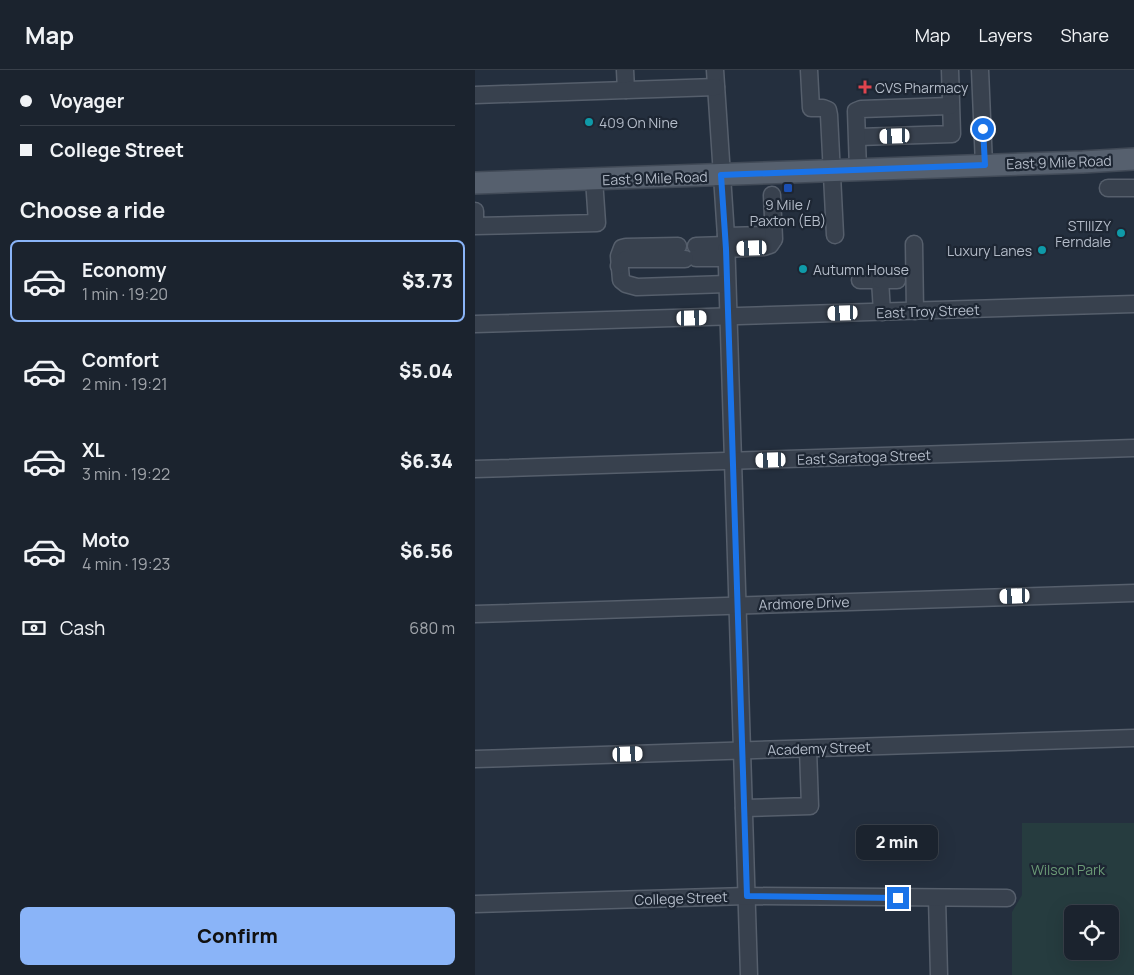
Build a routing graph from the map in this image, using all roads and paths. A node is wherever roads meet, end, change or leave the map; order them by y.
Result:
1 (625, 70) edge
2 (715, 70) edge
3 (809, 70) edge
4 (949, 70) edge
5 (980, 70) edge
6 (716, 87) junction
7 (626, 90) junction
8 (475, 95) edge
9 (950, 106) junction
10 (858, 137) junction
11 (1134, 158) edge
12 (985, 165) junction
13 (858, 170) junction
14 (832, 172) junction
15 (721, 175) junction
16 (594, 179) junction
17 (475, 183) edge
18 (1108, 188) dead end
19 (1134, 188) edge
20 (772, 195) dead end
21 (475, 211) edge
22 (835, 235) dead end
23 (914, 244) dead end
24 (726, 247) junction
25 (860, 280) dead end
26 (880, 280) junction
27 (897, 280) dead end
28 (727, 284) junction
29 (1134, 304) edge
30 (915, 311) junction
31 (881, 312) junction
32 (728, 317) junction
33 (475, 324) edge
34 (1134, 448) edge
35 (733, 461) junction
36 (475, 469) edge
37 (1134, 593) edge
38 (738, 605) junction
39 (475, 614) edge
40 (1134, 738) edge
41 (808, 749) junction
42 (742, 751) junction
43 (475, 759) edge
44 (743, 808) junction
45 (747, 896) junction
46 (937, 898) junction
47 (1007, 898) dead end
48 (475, 904) edge
49 (749, 975) edge
50 (939, 975) edge

1 - 7 street
2 - 6 street
3 - 14 street
4 - 9 street
5 - 12 street
6 - 7 street
6 - 15 street
7 - 8 street
9 - 10 street
9 - 10 street
10 - 13 street
11 - 12 main road, East 9 Mile Road
12 - 13 main road, East 9 Mile Road
13 - 14 main road, East 9 Mile Road
14 - 15 main road, East 9 Mile Road
14 - 22 street
15 - 16 main road, East 9 Mile Road
15 - 24 street
16 - 17 main road, East 9 Mile Road
16 - 21 street
18 - 19 street
20 - 24 street
23 - 30 street
24 - 28 street
24 - 28 street
25 - 26 street
26 - 27 street
26 - 31 street
28 - 32 street
29 - 30 street, East Troy Street
30 - 31 street, East Troy Street
31 - 32 street, East Troy Street
32 - 33 street, East Troy Street
32 - 35 street
34 - 35 street, East Saratoga Street
35 - 36 street, East Saratoga Street
35 - 38 street
37 - 38 street, Ardmore Drive
38 - 39 street, Ardmore Drive
38 - 42 street
40 - 41 street, Academy Street
41 - 42 street, Academy Street
41 - 44 street
42 - 43 street, Academy Street
42 - 44 street
44 - 45 street
45 - 46 street, College Street
45 - 48 street, College Street
45 - 49 street
46 - 47 street, College Street
46 - 50 street

